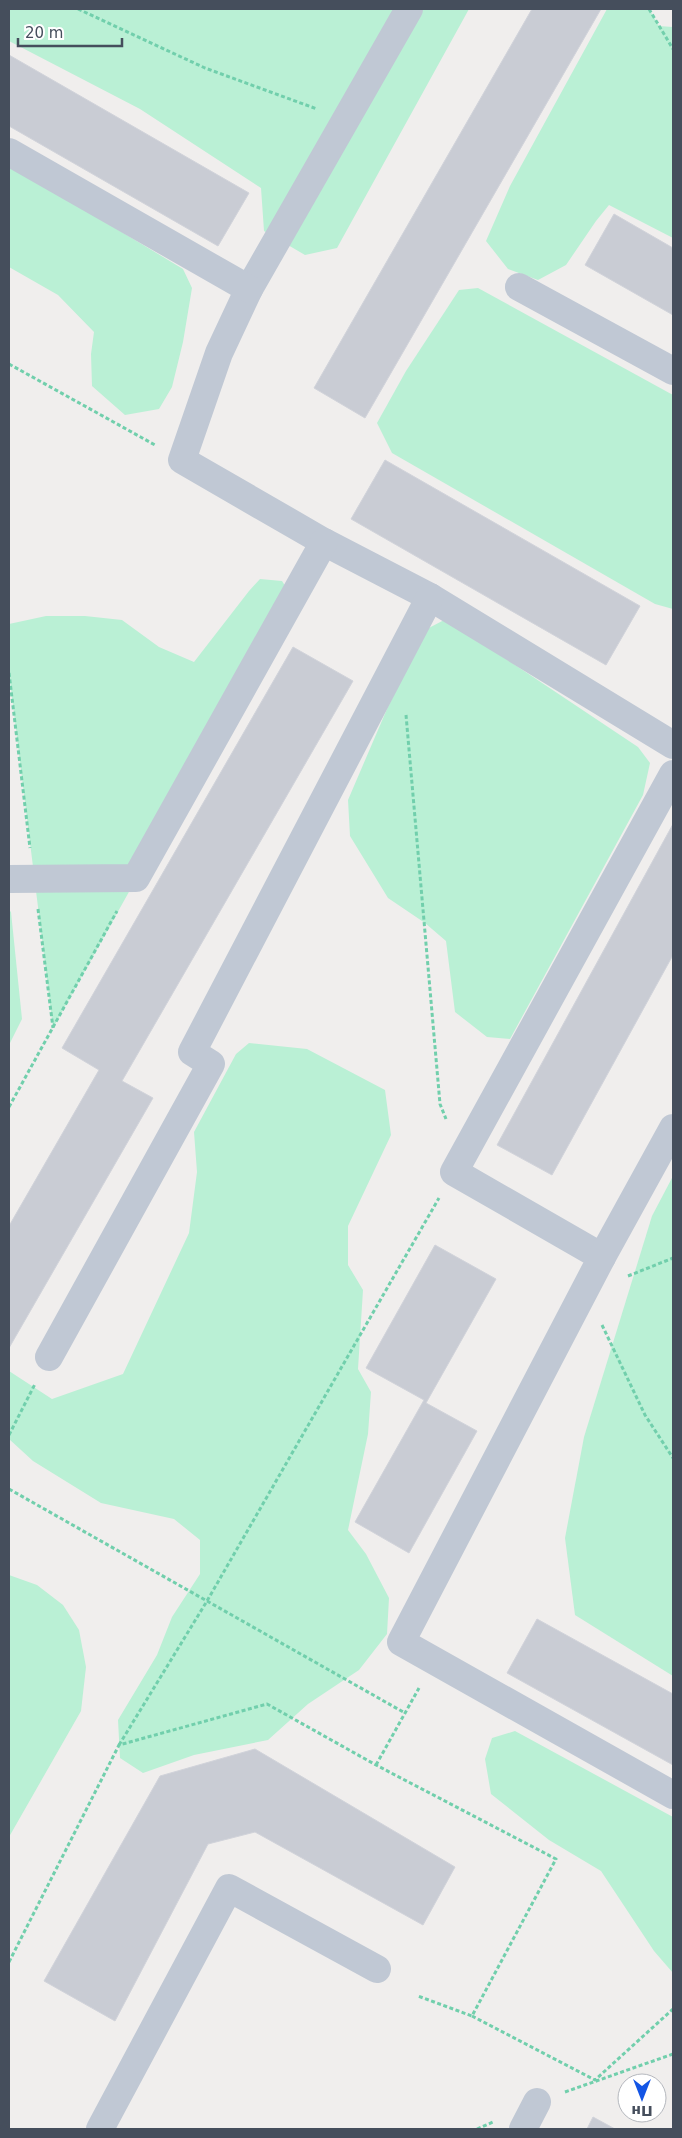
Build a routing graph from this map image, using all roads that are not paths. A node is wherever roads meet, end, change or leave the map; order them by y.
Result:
1 (409, 9) edge
2 (9, 152) edge
3 (519, 287) dead end
4 (249, 289) junction
5 (673, 371) edge
6 (324, 542) junction
7 (430, 597) junction
8 (673, 745) edge
9 (673, 774) edge
10 (9, 879) edge
11 (673, 1128) edge
12 (602, 1257) junction
13 (50, 1357) road end
14 (673, 1795) edge
15 (377, 1968) dead end
16 (537, 2102) road end
17 (100, 2129) edge
18 (523, 2129) edge

1 - 4 lane
2 - 4 lane
3 - 5 lane
4 - 6 lane
6 - 7 lane
6 - 10 lane
7 - 8 lane
7 - 13 lane
9 - 12 lane
11 - 12 lane
12 - 14 lane
15 - 17 lane
16 - 18 lane

